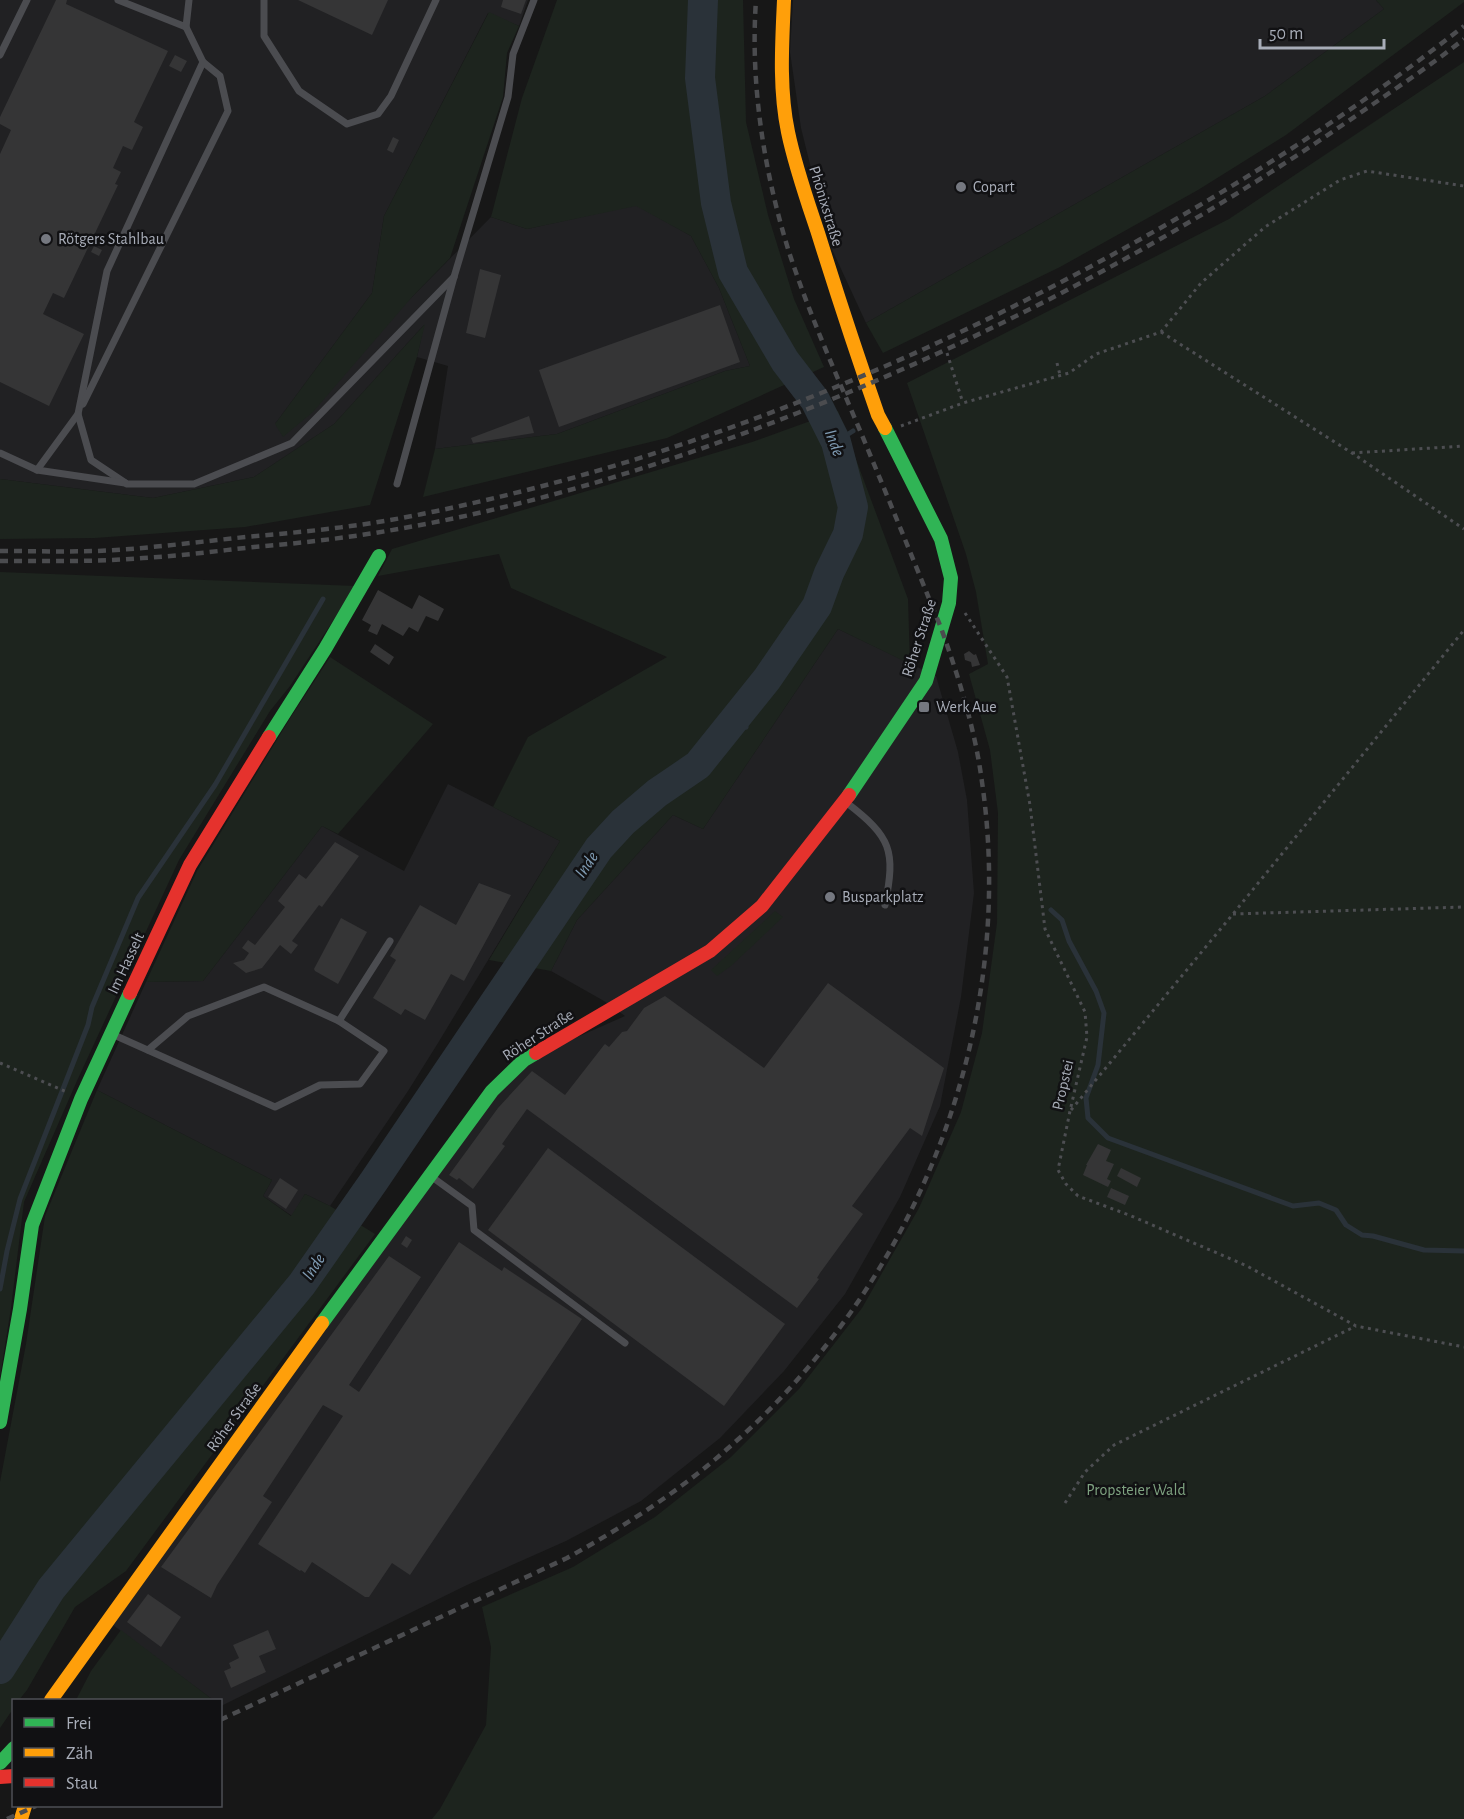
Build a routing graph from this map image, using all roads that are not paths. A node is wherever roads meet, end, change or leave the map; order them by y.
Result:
1 (27, 0) edge
2 (118, 0) edge
3 (189, 0) edge
4 (264, 0) edge
5 (436, 0) edge
6 (534, 0) edge
7 (784, 0) edge
8 (186, 27) junction
9 (0, 55) edge
10 (203, 62) junction
11 (454, 277) junction
12 (78, 414) junction
13 (878, 415) joint
14 (0, 453) edge
15 (37, 470) junction
16 (127, 483) junction
17 (397, 484) dead end
18 (379, 556) dead end
19 (845, 801) junction
20 (885, 905) dead end
21 (390, 941) dead end
22 (339, 1021) junction
23 (112, 1034) junction
24 (147, 1050) junction
25 (430, 1176) junction
26 (625, 1343) dead end
27 (0, 1422) edge
28 (52, 1699) edge
29 (12, 1750) edge
30 (0, 1763) edge

1 - 9 lane
2 - 8 lane
3 - 8 lane
4 - 5 lane
6 - 11 lane
7 - 13 main road, Phönixstraße
8 - 10 lane
10 - 12 lane
10 - 12 lane
11 - 16 lane
11 - 17 lane
12 - 15 lane
12 - 16 lane
13 - 19 main road, Röher Straße
14 - 15 lane
15 - 16 lane
18 - 23 main road, Im Hasselt
19 - 20 lane
19 - 25 main road, Röher Straße
21 - 22 lane
22 - 24 lane
22 - 24 lane
23 - 24 lane
23 - 27 main road, Im Hasselt
25 - 26 lane
25 - 28 main road, Röher Straße
29 - 30 main road

